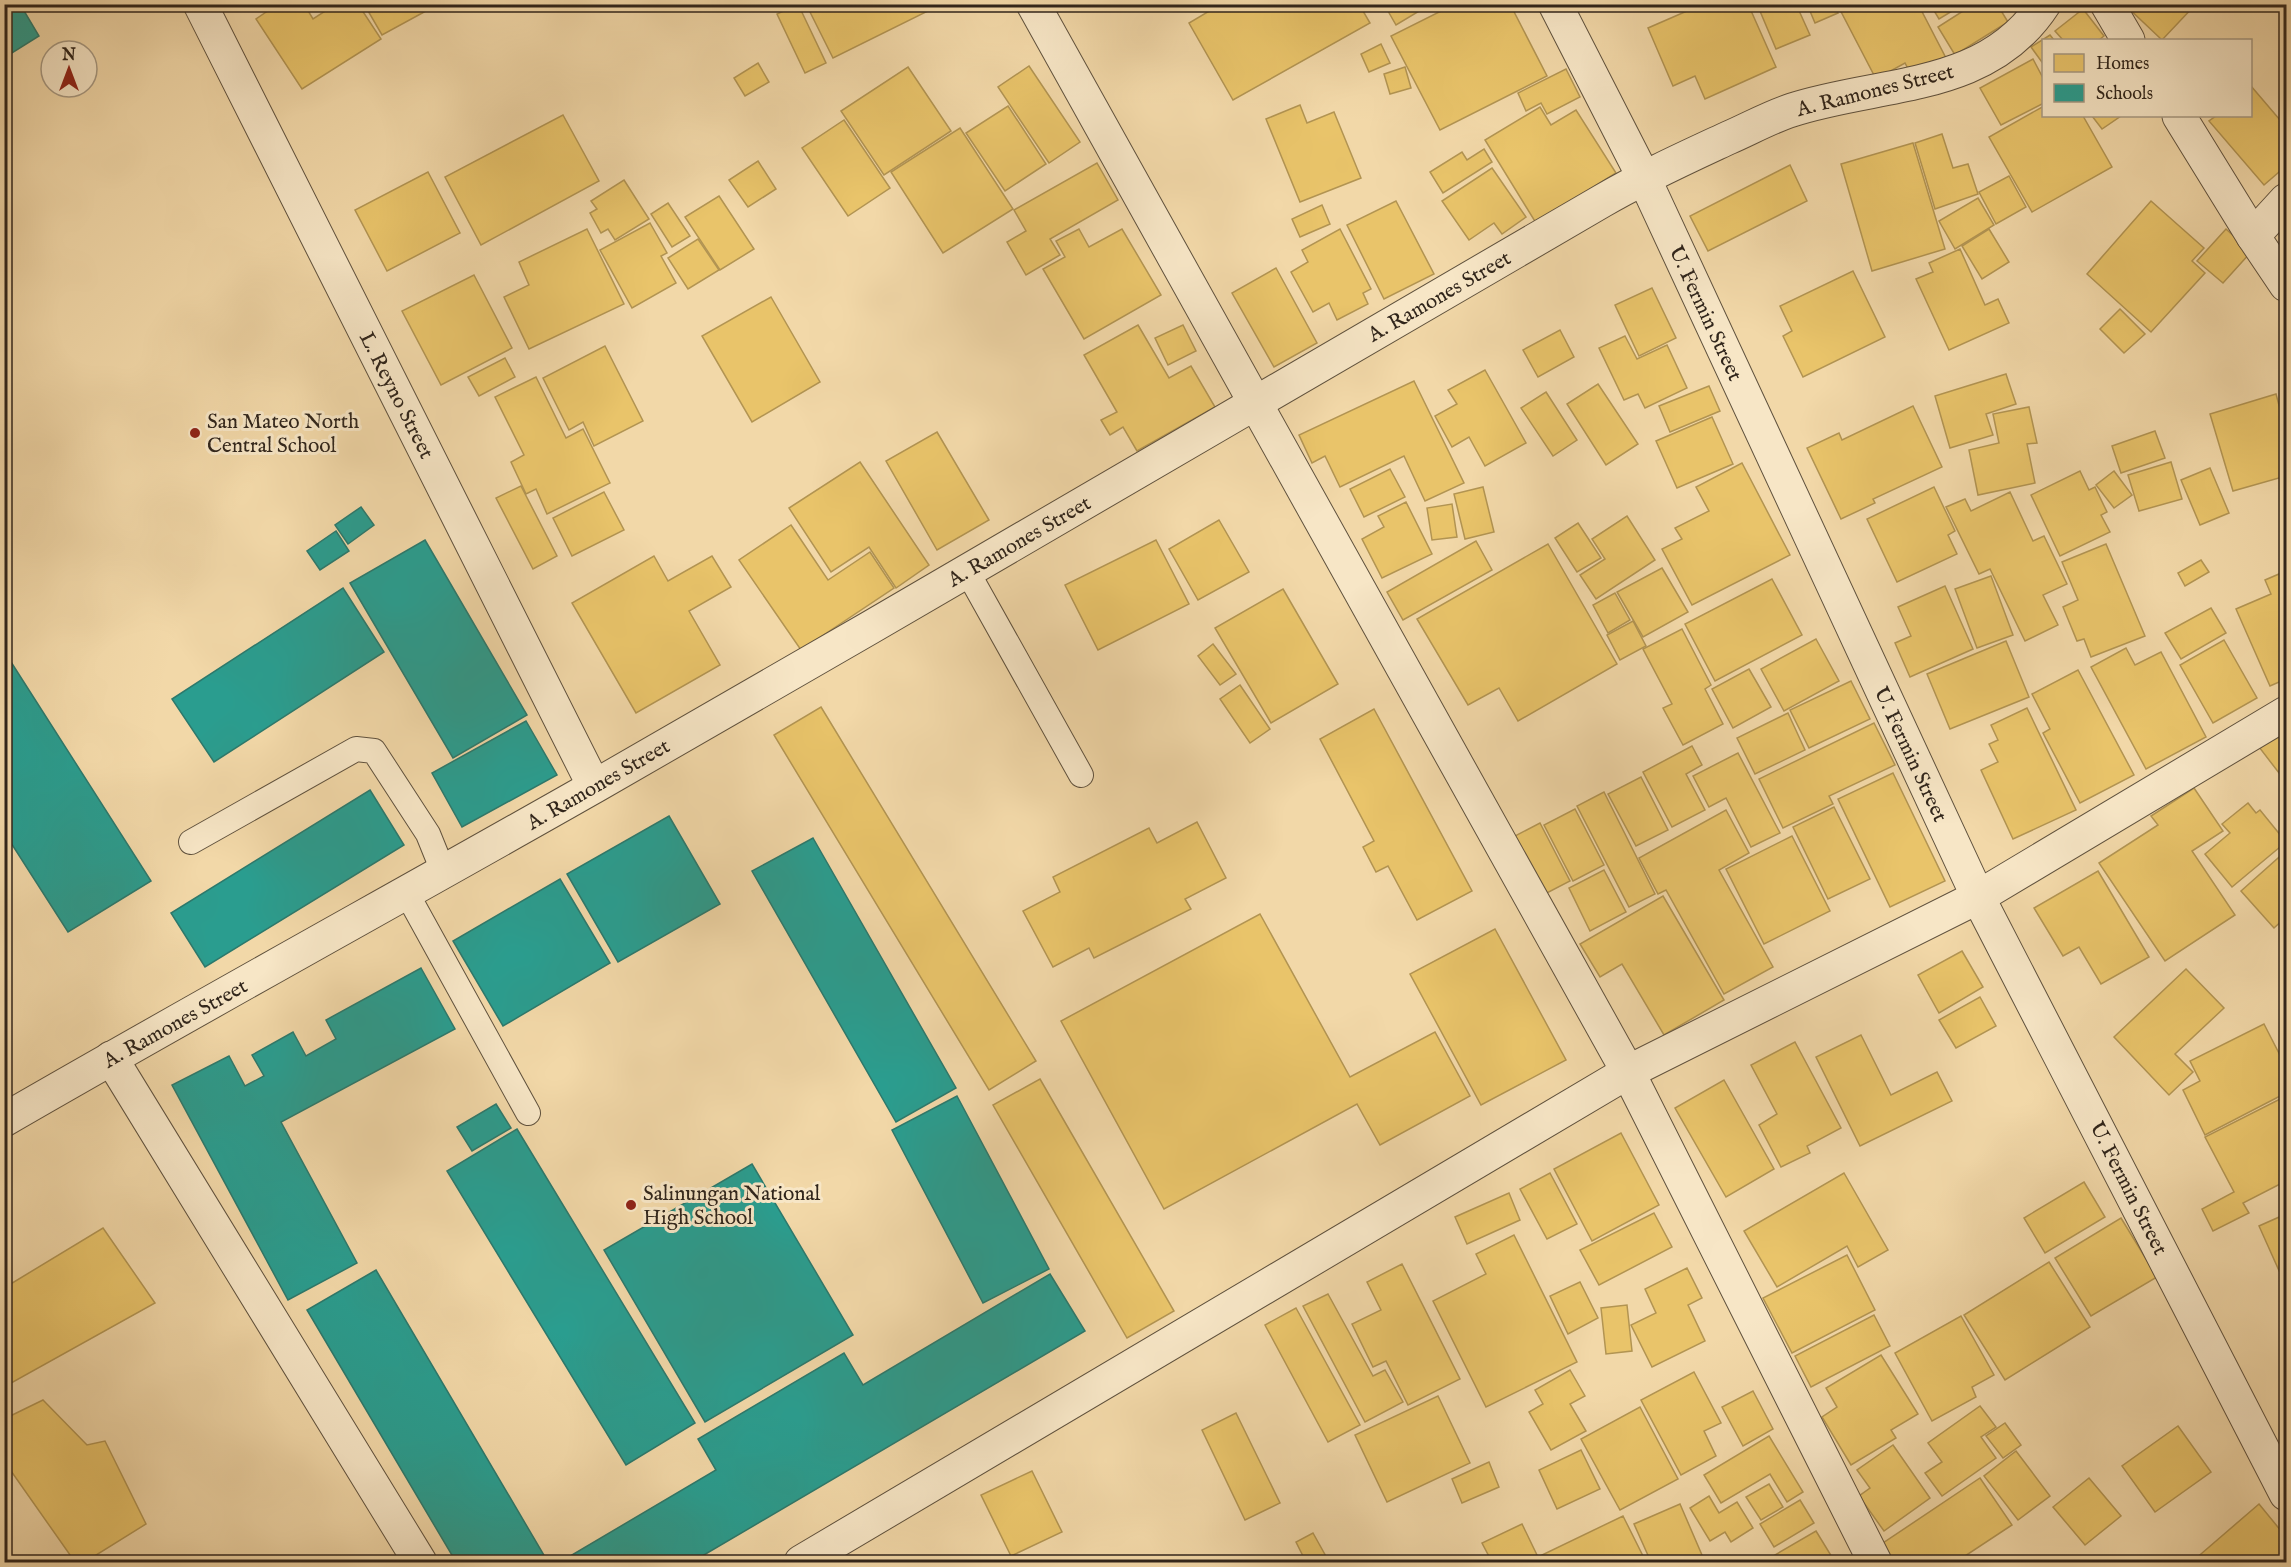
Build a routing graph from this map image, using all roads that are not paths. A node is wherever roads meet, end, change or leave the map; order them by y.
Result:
1 (200, 4) edge
2 (1033, 4) edge
3 (1555, 4) edge
4 (2044, 4) edge
5 (2107, 4) edge
6 (2127, 39) edge
7 (2180, 117) edge
8 (1643, 176) junction
9 (2286, 200) edge
10 (2253, 236) junction
11 (2286, 285) edge
12 (1256, 404) junction
13 (967, 571) junction
14 (2286, 713) edge
15 (1081, 775) dead end
16 (594, 786) junction
17 (191, 842) dead end
18 (443, 871) junction
19 (406, 892) junction
20 (1978, 897) junction
21 (111, 1058) junction
22 (1628, 1072) junction
23 (528, 1113) dead end
24 (4, 1120) edge
25 (2286, 1494) edge
26 (420, 1563) edge
27 (801, 1563) edge
28 (1875, 1563) edge

1 - 16 street, L. Reyno Street
2 - 12 street
3 - 8 street, U. Fermin Street
4 - 8 street, A. Ramones Street
5 - 6 street
7 - 10 street
8 - 12 street, A. Ramones Street
8 - 20 street, U. Fermin Street
9 - 10 street
10 - 11 street
12 - 13 street, A. Ramones Street
12 - 22 street
13 - 15 lane
13 - 16 street, A. Ramones Street
14 - 20 street
16 - 18 street, A. Ramones Street
17 - 18 lane
18 - 19 street, A. Ramones Street
19 - 21 street, A. Ramones Street
19 - 23 lane
20 - 22 street
20 - 25 street, U. Fermin Street
21 - 24 street, A. Ramones Street
21 - 26 street
22 - 27 street
22 - 28 street

